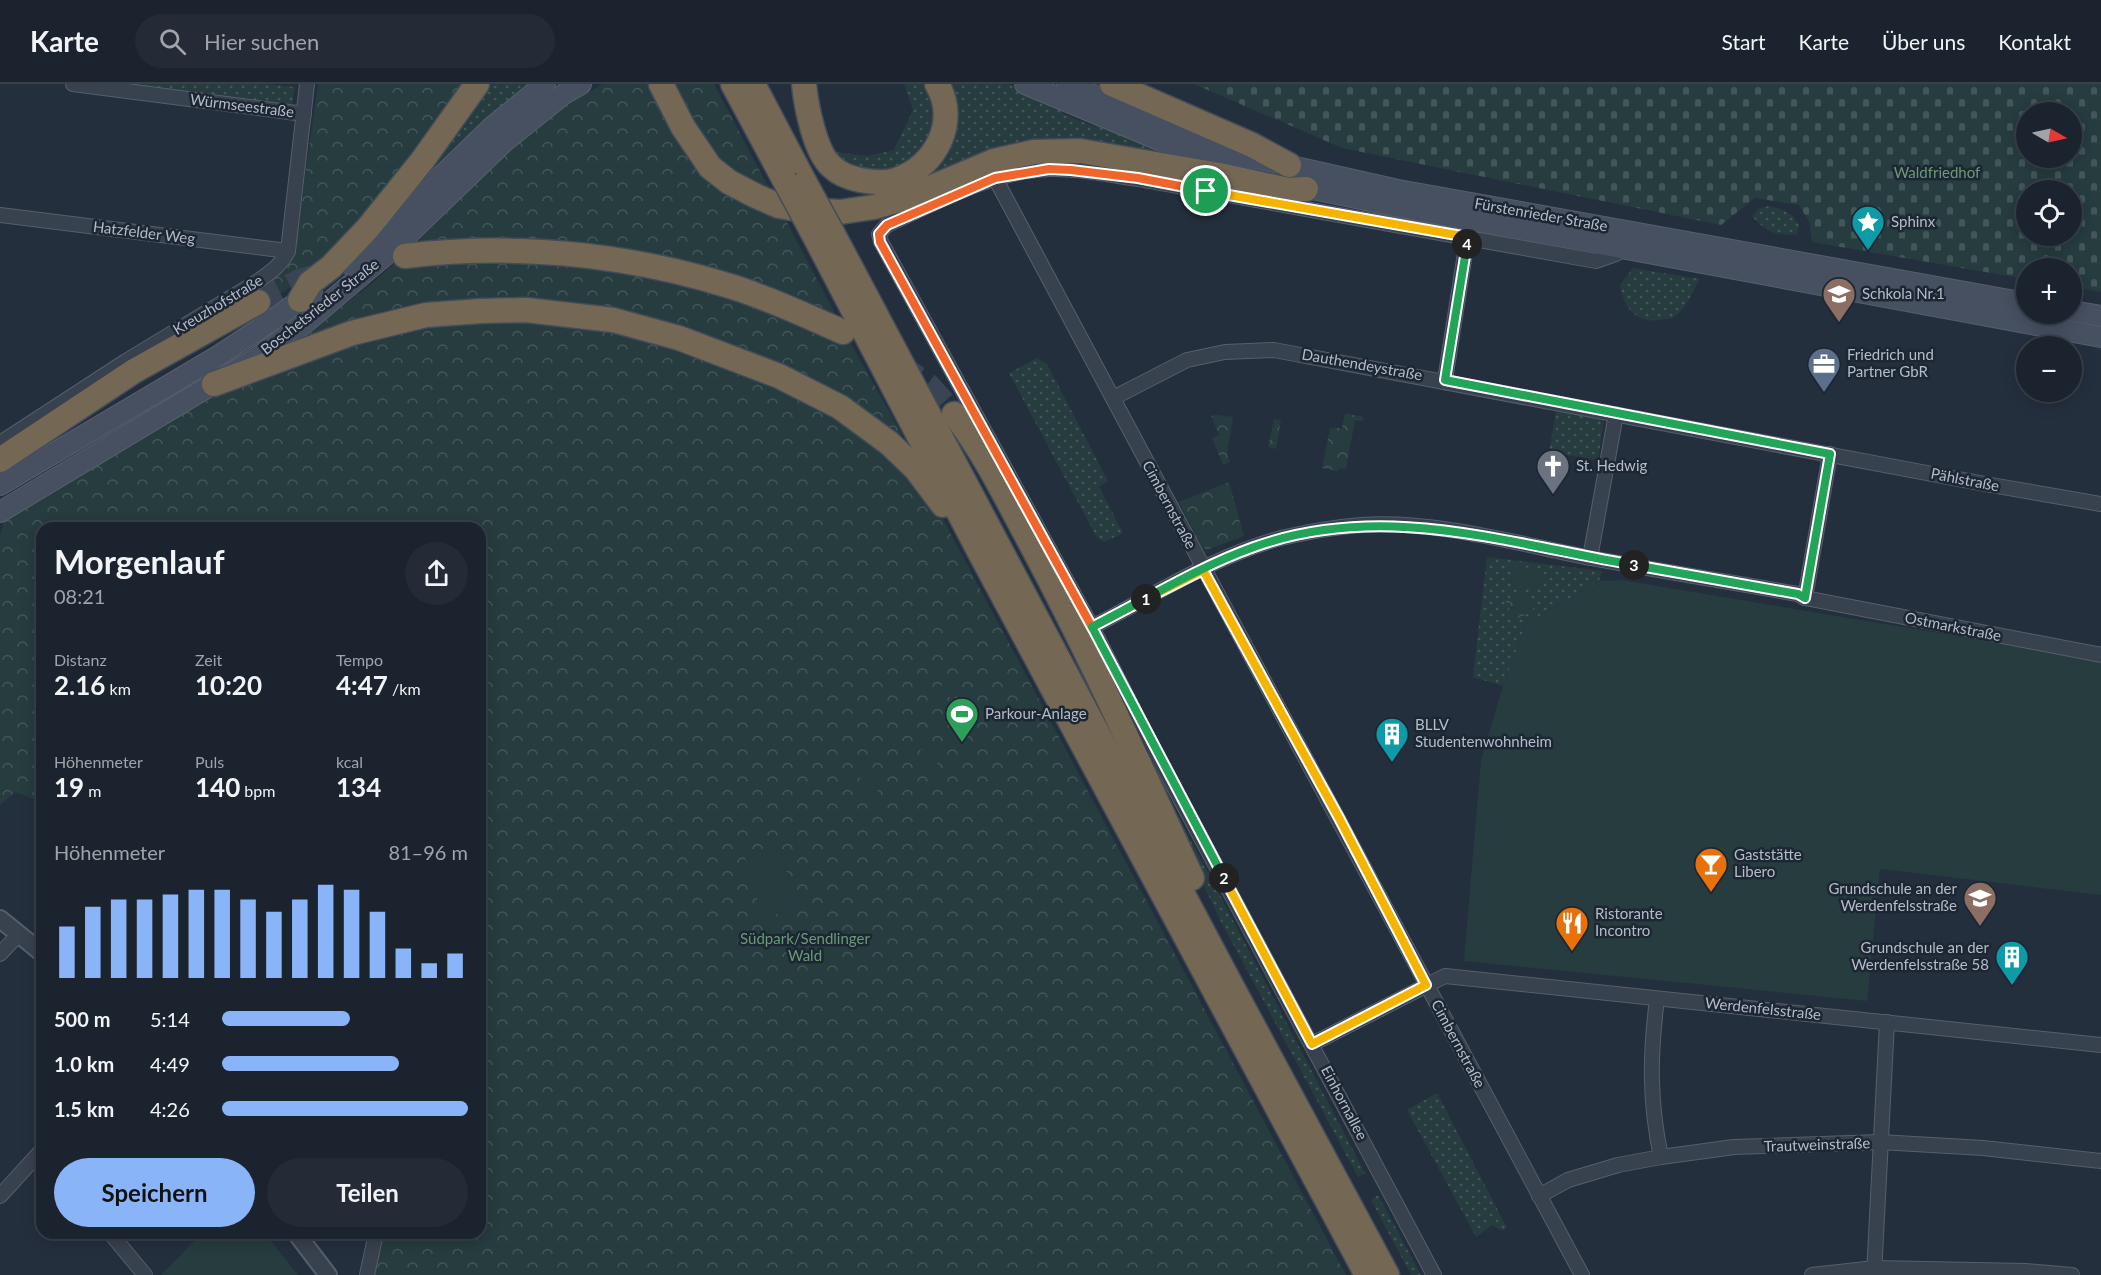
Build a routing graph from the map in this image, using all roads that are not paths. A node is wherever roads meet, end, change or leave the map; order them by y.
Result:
1 (73, 84) edge
2 (307, 84) edge
3 (477, 84) edge
4 (545, 84) edge
5 (581, 84) edge
6 (733, 84) edge
7 (753, 84) edge
8 (804, 84) edge
9 (937, 84) edge
10 (1025, 84) edge
11 (1067, 84) edge
12 (1112, 84) edge
13 (665, 93) edge
14 (304, 114) junction
15 (1289, 165) junction
16 (995, 178) junction
17 (795, 181) junction
18 (1302, 198) junction
19 (0, 215) edge
20 (1469, 229) junction
21 (823, 233) junction
22 (879, 234) joint
23 (288, 250) junction
24 (405, 256) dead end
25 (1804, 271) junction
26 (300, 300) junction
27 (258, 302) tunnel mouth
28 (2016, 302) edge
29 (2082, 313) edge
30 (2101, 316) edge
31 (843, 332) dead end
32 (2101, 337) edge
33 (1445, 380) junction
34 (213, 384) junction
35 (1113, 398) junction
36 (954, 414) tunnel mouth
37 (1616, 414) junction
38 (0, 444) edge
39 (1830, 454) junction
40 (0, 460) edge
41 (0, 485) edge
42 (2101, 504) edge
43 (0, 512) edge
44 (979, 550) junction
45 (1590, 558) junction
46 (1203, 570) junction
47 (1805, 598) junction
48 (1092, 627) junction
49 (2101, 655) edge
50 (0, 919) edge
51 (19, 934) junction
52 (36, 948) edge
53 (0, 954) edge
54 (1230, 983) junction
55 (1426, 985) junction
56 (1657, 999) junction
57 (1887, 1022) junction
58 (1312, 1044) junction
59 (2101, 1045) edge
60 (1880, 1142) junction
61 (36, 1157) edge
62 (1661, 1157) junction
63 (2101, 1161) edge
64 (0, 1196) edge
65 (1539, 1196) junction
66 (115, 1239) edge
67 (301, 1239) edge
68 (375, 1239) edge
69 (1874, 1272) edge
70 (145, 1275) edge
71 (328, 1275) edge
72 (367, 1275) edge
73 (1367, 1275) edge
74 (1387, 1275) edge
75 (1434, 1275) edge
76 (1582, 1275) edge
77 (1812, 1275) edge
78 (2072, 1275) edge

1 - 14 street, Würmseestraße
2 - 14 street
3 - 26 highway
4 - 26 main road, Boschetsrieder Straße
5 - 34 main road, Boschetsrieder Straße
6 - 17 highway
7 - 17 highway
8 - 9 highway
10 - 18 main road, Fürstenrieder Straße
11 - 15 main road, Fürstenrieder Straße
12 - 15 highway
13 - 18 highway
14 - 23 street
15 - 25 main road, Fürstenrieder Straße
16 - 18 street, Fürstenrieder Straße
16 - 22 street, Fürstenrieder Straße
16 - 35 street, Cimbernstraße
17 - 21 highway, bridge
18 - 20 main road, Fürstenrieder Straße
19 - 23 street, Hatzfelder Weg
20 - 25 main road, Fürstenrieder Straße
20 - 33 street
21 - 44 highway
21 - 54 highway
22 - 48 street, Einhornallee
23 - 38 street, Kreuzhofstraße
24 - 31 highway
25 - 28 main road, Fürstenrieder Straße
25 - 32 main road, Fürstenrieder Straße
26 - 41 main road, Boschetsrieder Straße
27 - 40 highway
29 - 30 main road
33 - 35 street, Dauthendeystraße
33 - 37 street, Dauthendeystraße
34 - 43 main road, Boschetsrieder Straße
34 - 44 highway
35 - 46 street, Cimbernstraße
36 - 54 highway
37 - 39 street, Dauthendeystraße
37 - 45 street
39 - 42 street, Pählstraße
39 - 47 street
44 - 73 highway
45 - 46 street, Ostmarkstraße
45 - 47 street, Ostmarkstraße
46 - 48 street, Ostmarkstraße
46 - 55 street, Cimbernstraße
47 - 49 street, Ostmarkstraße
48 - 58 street, Einhornallee
50 - 51 street
51 - 52 street
51 - 53 street
54 - 74 highway
55 - 56 street, Werdenfelsstraße
55 - 58 street, Werdenfelsstraße
55 - 65 street, Cimbernstraße
56 - 57 street, Werdenfelsstraße
56 - 62 street
57 - 59 street, Werdenfelsstraße
57 - 60 street
58 - 75 street, Einhornallee
60 - 62 street, Trautweinstraße
60 - 63 street, Trautweinstraße
60 - 69 street
61 - 64 street
62 - 65 street, Trautweinstraße
65 - 76 street, Cimbernstraße
66 - 70 street
67 - 71 street
68 - 72 street
69 - 77 street
69 - 78 street

